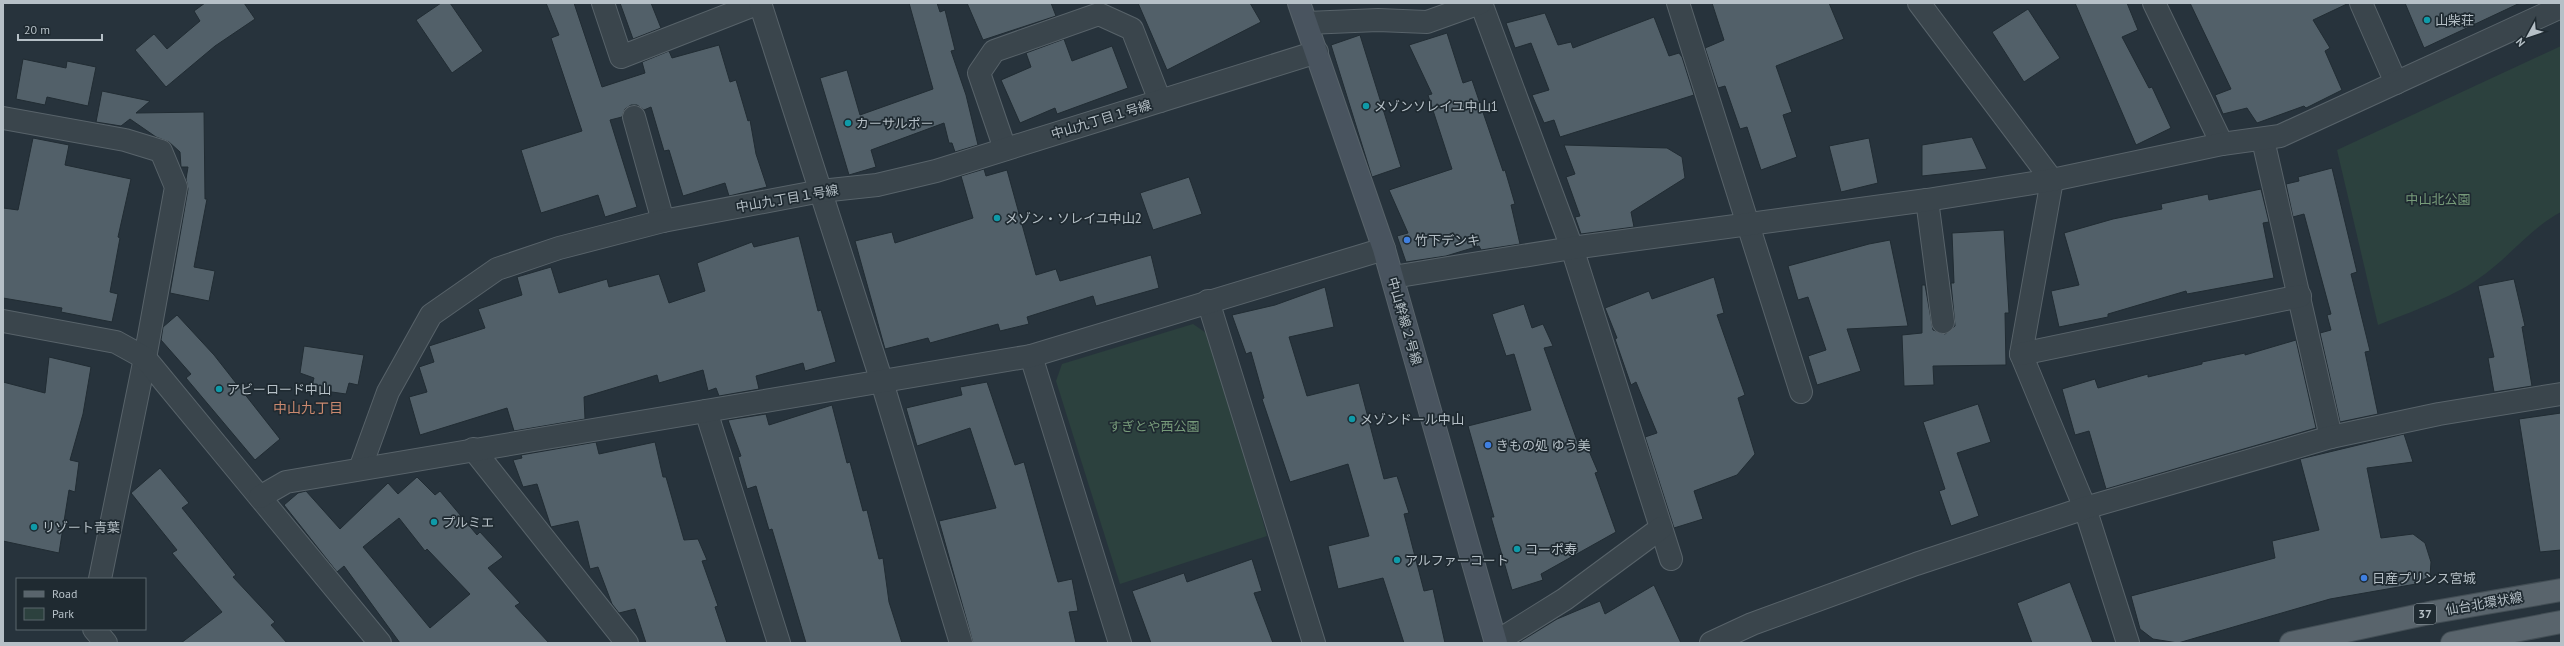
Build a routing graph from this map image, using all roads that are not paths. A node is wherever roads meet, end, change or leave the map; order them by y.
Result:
1 (603, 3) edge
2 (760, 3) edge
3 (1299, 3) edge
4 (1480, 3) edge
5 (1678, 3) edge
6 (1919, 3) edge
7 (2154, 3) edge
8 (2361, 3) edge
9 (2561, 7) edge
10 (1307, 23) junction
11 (1316, 52) junction
12 (2396, 83) junction
13 (1160, 101) junction
14 (634, 117) dead end
15 (3, 118) edge
16 (2263, 140) junction
17 (2222, 144) junction
18 (1005, 149) junction
19 (2052, 180) junction
20 (821, 191) junction
21 (1927, 200) junction
22 (663, 221) junction
23 (1747, 224) junction
24 (1572, 248) junction
25 (1384, 249) junction
26 (1393, 277) junction
27 (2300, 296) junction
28 (1208, 301) junction
29 (3, 321) edge
30 (1943, 322) dead end
31 (2021, 354) junction
32 (1031, 356) junction
33 (145, 358) junction
34 (882, 382) junction
35 (1801, 392) dead end
36 (2561, 394) edge
37 (706, 411) junction
38 (2331, 437) junction
39 (473, 449) junction
40 (360, 469) junction
41 (260, 497) junction
42 (2085, 508) junction
43 (1661, 528) junction
44 (1671, 559) dead end
45 (100, 578) edge
46 (2561, 590) edge
47 (2561, 622) edge
48 (90, 630) edge
49 (95, 630) edge
50 (1496, 642) edge
51 (87, 643) edge
52 (106, 643) edge
53 (380, 643) edge
54 (627, 643) edge
55 (779, 643) edge
56 (961, 643) edge
57 (1120, 643) edge
58 (1314, 643) edge
59 (1711, 643) edge
60 (2128, 643) edge
61 (2291, 643) edge
62 (2452, 643) edge

1 - 2 street
2 - 20 street
3 - 10 street, 中山幹線２号線
4 - 10 street
4 - 24 street
5 - 23 street
6 - 19 street
7 - 17 street
8 - 12 street
9 - 12 street
10 - 11 street, 中山幹線２号線
11 - 13 street, 中山九丁目１号線
11 - 25 street, 中山幹線２号線
12 - 16 street
13 - 18 street, 中山九丁目１号線
13 - 18 street
14 - 22 street
15 - 33 street
16 - 17 street
16 - 27 street
17 - 19 street
18 - 20 street, 中山九丁目１号線
19 - 21 street
19 - 31 street
20 - 22 street, 中山九丁目１号線
20 - 34 street
21 - 23 street
21 - 30 street
22 - 40 street, 中山九丁目１号線
23 - 24 street
23 - 35 street
24 - 26 street
24 - 43 street
25 - 26 street, 中山幹線２号線
25 - 28 street
26 - 50 street, 中山幹線２号線
27 - 31 street
27 - 38 street
28 - 32 street
28 - 58 street
29 - 33 street
31 - 42 street
32 - 34 street
32 - 57 street
33 - 41 street
33 - 45 street
34 - 37 street
34 - 56 street
36 - 38 street
37 - 39 street
37 - 55 street
38 - 42 street
39 - 40 street
39 - 54 street
40 - 41 street
41 - 53 street
42 - 59 street
42 - 60 street
43 - 44 street
43 - 50 street
46 - 61 main road, 仙台北環状線 / 37
47 - 62 main road
48 - 51 street
49 - 52 street

